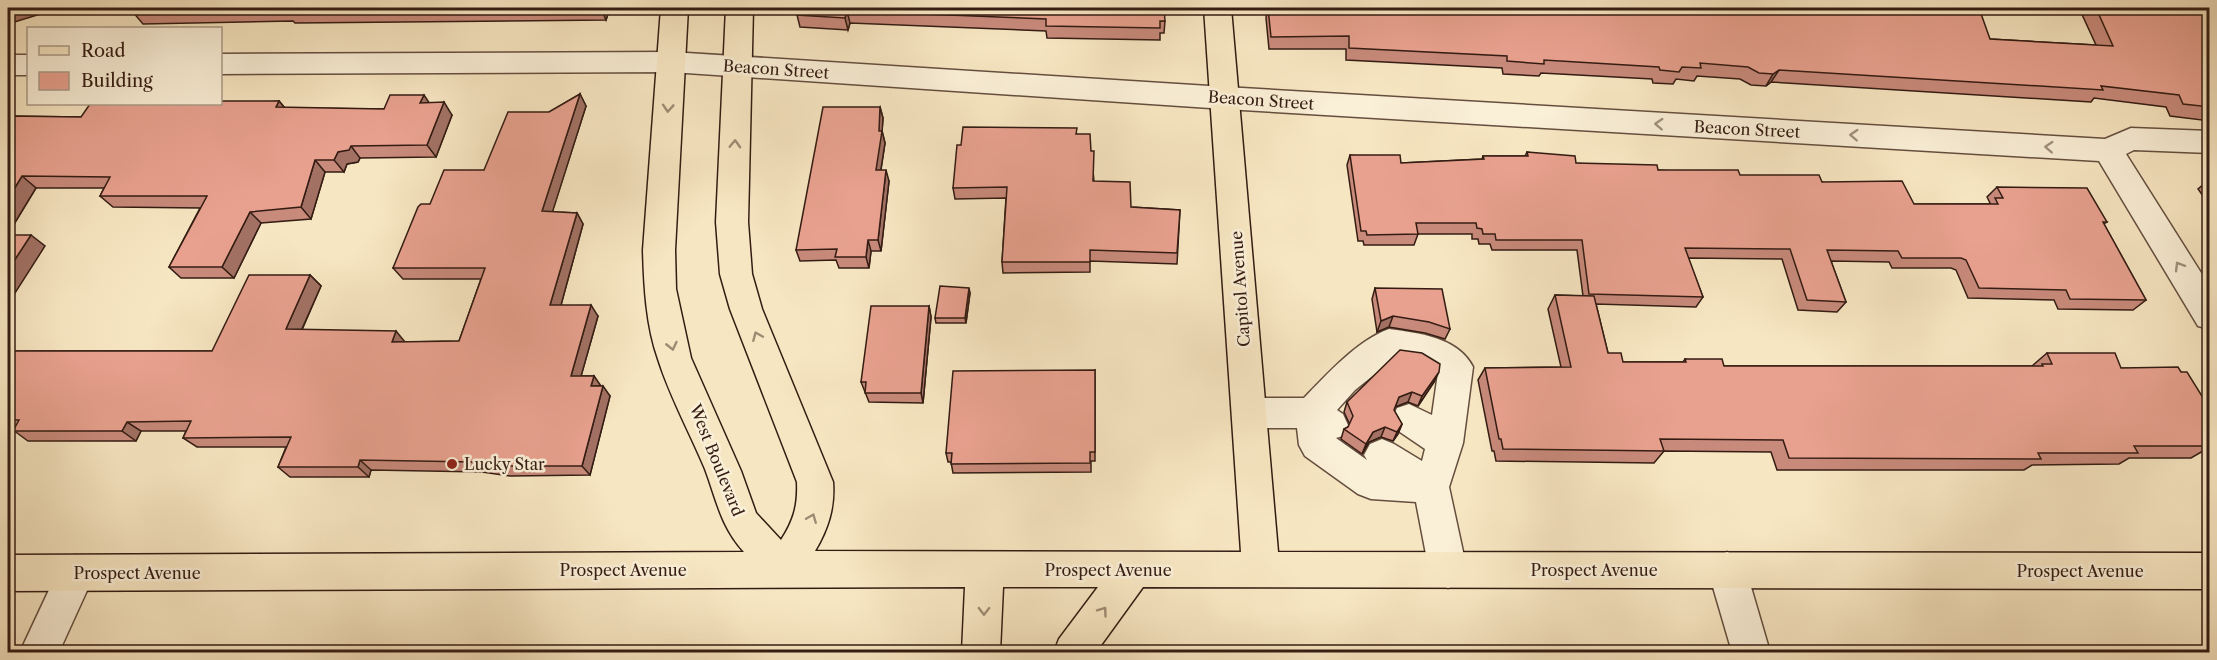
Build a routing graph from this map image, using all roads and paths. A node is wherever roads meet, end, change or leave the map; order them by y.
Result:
1 (674, 8) edge
2 (739, 8) edge
3 (1218, 8) edge
4 (671, 62) junction
5 (222, 64) edge
6 (8, 65) edge
7 (27, 65) edge
8 (738, 66) junction
9 (1225, 98) junction
10 (2210, 142) edge
11 (2108, 150) junction
12 (2210, 316) edge
13 (1249, 413) junction
14 (1322, 419) junction
15 (1409, 419) dead end
16 (1445, 443) junction
17 (1382, 455) dead end
18 (1431, 487) junction
19 (783, 569) junction
20 (985, 569) junction
21 (1133, 570) junction
22 (1261, 570) junction
23 (1448, 570) junction
24 (1727, 570) junction
25 (2210, 571) edge
26 (8, 573) edge
27 (76, 573) junction
28 (39, 652) edge
29 (981, 652) edge
30 (1073, 652) edge
31 (1751, 652) edge

1 - 4 main road, West Boulevard
2 - 8 main road
3 - 9 main road, Capitol Avenue
4 - 5 street, Beacon Street
4 - 8 street, Beacon Street
4 -> 19 main road, West Boulevard
6 - 7 street
8 - 9 street, Beacon Street
19 -> 8 main road
11 -> 9 street, Beacon Street
9 - 13 main road, Capitol Avenue
10 - 11 street
12 -> 11 street
13 - 14 street
13 - 22 main road, Capitol Avenue
14 - 16 street
14 - 18 street
15 - 16 street
16 - 18 street
17 - 18 street
18 - 23 street
19 - 20 main road, Prospect Avenue
19 - 27 main road, Prospect Avenue
20 - 21 main road, Prospect Avenue
20 -> 29 main road
21 - 22 main road, Prospect Avenue
30 -> 21 main road
22 - 23 main road, Prospect Avenue
23 - 24 main road, Prospect Avenue
24 - 25 main road, Prospect Avenue
24 - 31 street
26 - 27 main road, Prospect Avenue
27 - 28 street

